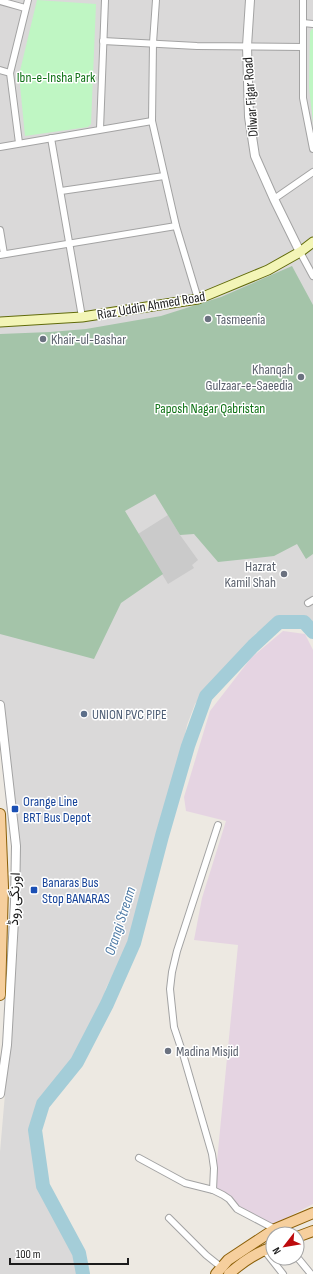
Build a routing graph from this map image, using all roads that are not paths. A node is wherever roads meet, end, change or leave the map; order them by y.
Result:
1 (28, 0) edge
2 (105, 0) edge
3 (156, 0) edge
4 (250, 0) edge
5 (303, 0) edge
6 (0, 2) edge
7 (25, 8) junction
8 (303, 23) junction
9 (313, 24) edge
10 (103, 41) junction
11 (153, 43) junction
12 (247, 46) junction
13 (303, 47) junction
14 (0, 70) edge
15 (10, 73) junction
16 (152, 121) junction
17 (100, 129) junction
18 (51, 138) junction
19 (18, 144) junction
20 (0, 147) edge
21 (313, 149) edge
22 (313, 172) edge
23 (164, 176) junction
24 (61, 191) junction
25 (274, 199) junction
26 (176, 226) junction
27 (0, 230) edge
28 (313, 242) edge
29 (69, 244) junction
30 (300, 252) junction
31 (2, 255) edge
32 (313, 276) edge
33 (198, 299) junction
34 (82, 317) junction
35 (0, 322) edge
36 (0, 705) edge
37 (0, 814) edge
38 (218, 825) dead end
39 (0, 995) edge
40 (0, 1094) edge
41 (139, 1158) dead end
42 (213, 1190) junction
43 (313, 1213) edge
44 (169, 1218) dead end
45 (269, 1226) edge
46 (282, 1226) edge
47 (265, 1236) edge
48 (265, 1251) edge
49 (304, 1266) edge
50 (218, 1271) edge
51 (229, 1274) edge
52 (311, 1274) edge

1 - 7 street
2 - 10 street
3 - 11 street
4 - 12 street, Dilwar Figar Road
5 - 8 street
6 - 7 street
7 - 15 street
8 - 9 street
8 - 13 street
10 - 11 street
10 - 17 street
11 - 12 street
11 - 16 street
12 - 13 street
12 - 25 street, Dilwar Figar Road
13 - 21 street
14 - 15 street
15 - 19 street
16 - 17 street
16 - 23 street
17 - 18 street
18 - 19 street
18 - 24 street
19 - 20 street
22 - 25 street
23 - 24 street
23 - 26 street
24 - 29 street
25 - 30 street, Dilwar Figar Road
26 - 29 street
26 - 33 street
27 - 31 street
28 - 30 main road, Riaz Uddin Ahmed Road
29 - 31 street
29 - 34 street
30 - 32 street, Dilwar Figar Road
30 - 33 main road, Riaz Uddin Ahmed Road
33 - 34 main road, Riaz Uddin Ahmed Road
34 - 35 main road, Riaz Uddin Ahmed Road
36 - 40 street, اورنگی روڈ
37 - 39 main road
38 - 42 street
41 - 42 street
42 - 45 street
43 - 46 main road
44 - 50 street
47 - 50 main road
48 - 51 main road
49 - 52 street

